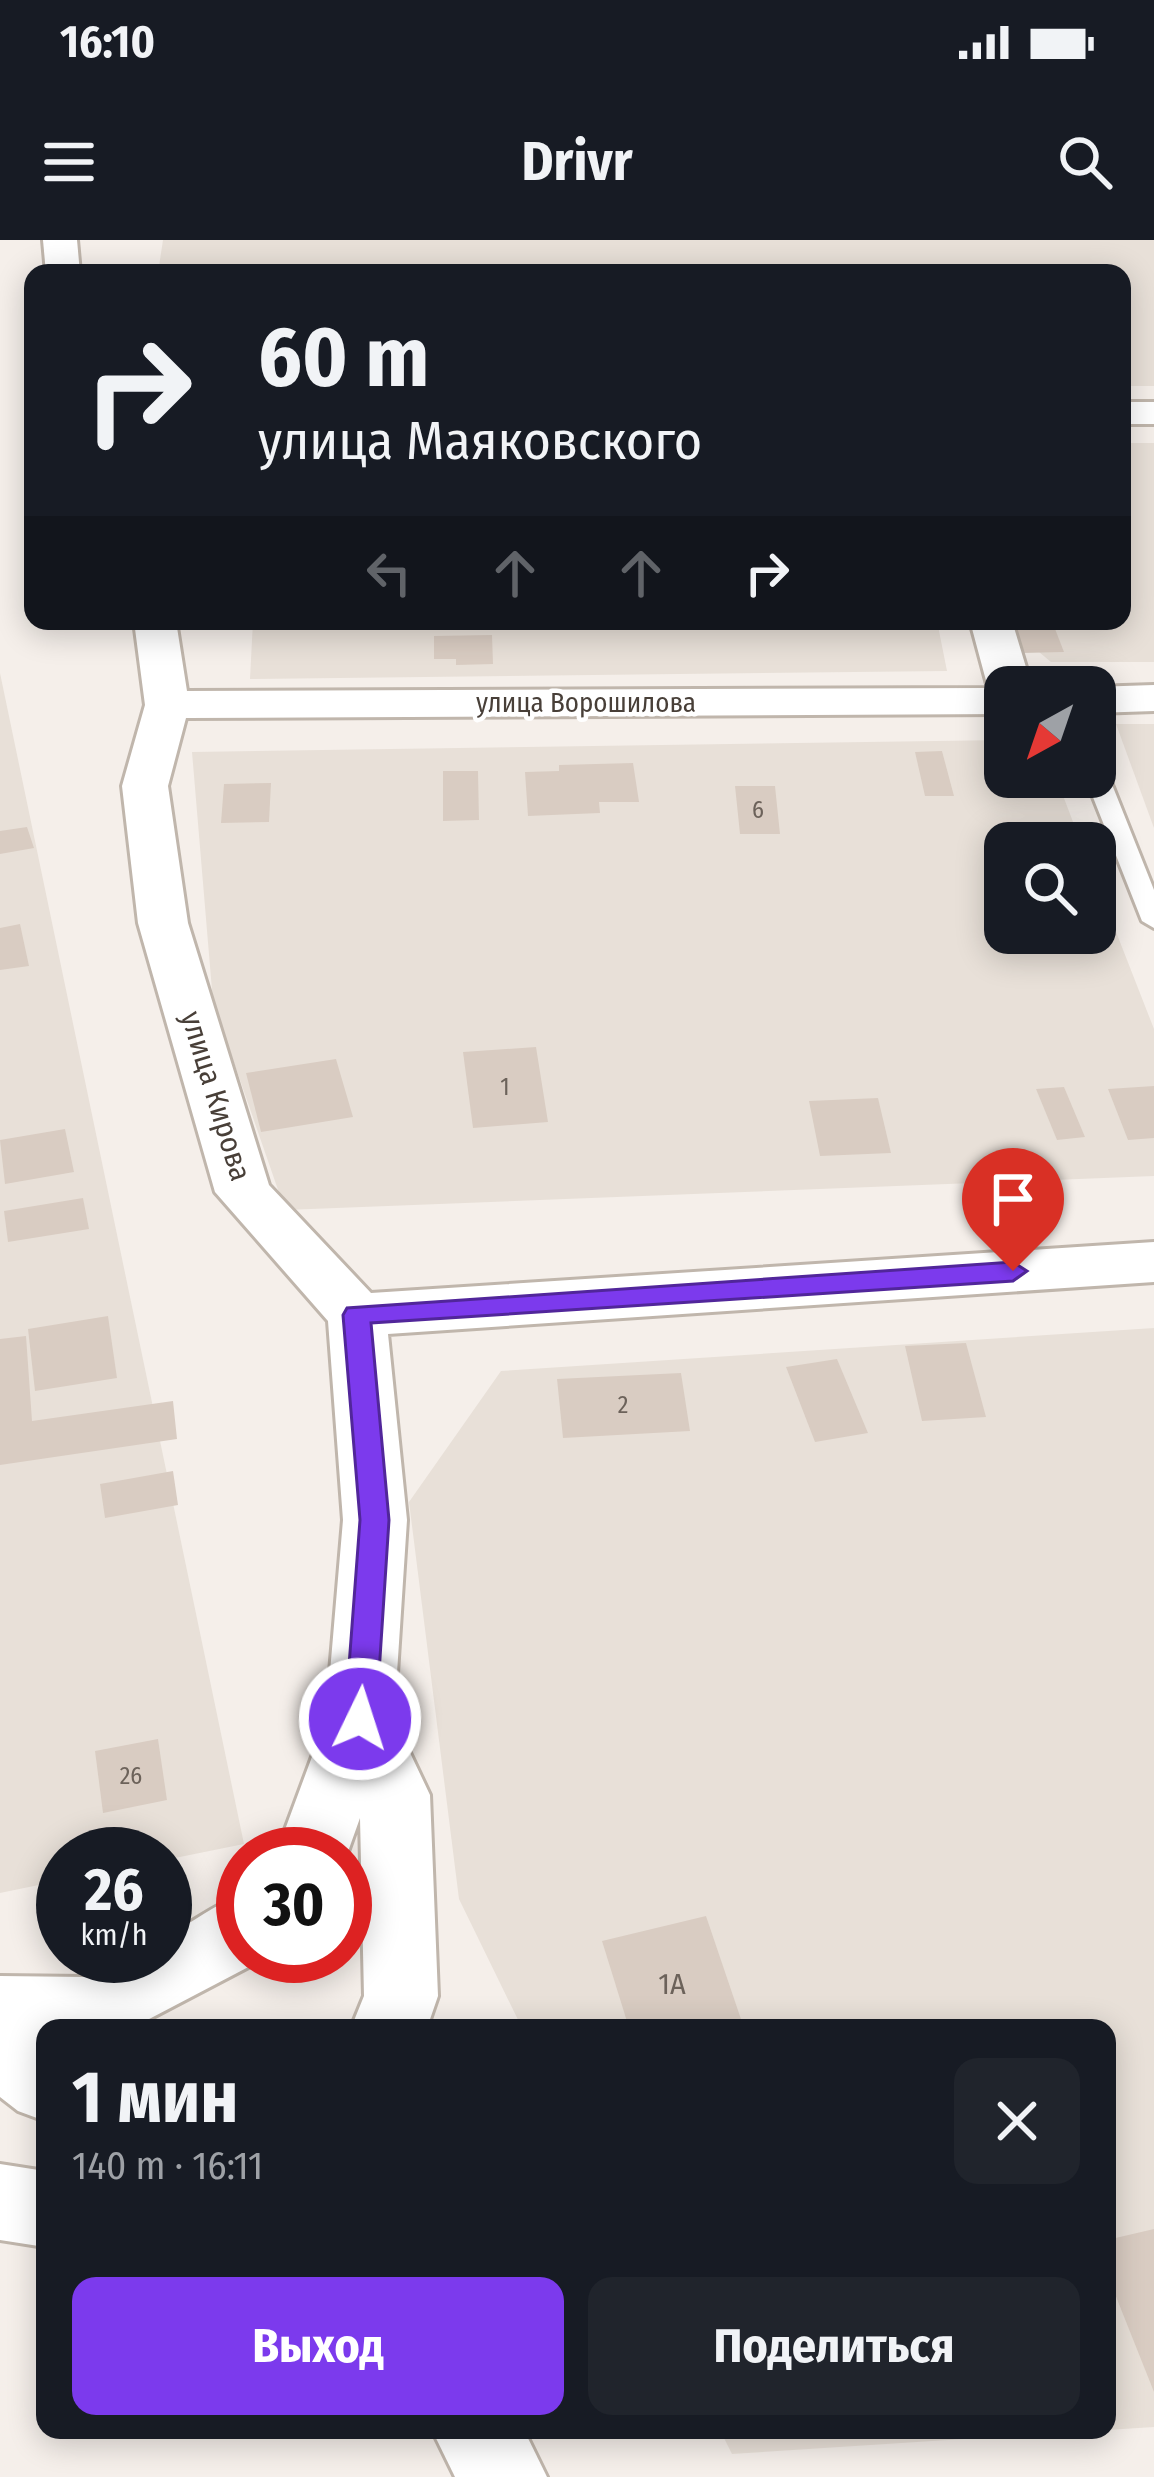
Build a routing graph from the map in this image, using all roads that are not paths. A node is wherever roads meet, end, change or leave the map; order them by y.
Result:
1 (156, 630) edge
2 (994, 630) edge
3 (1004, 666) edge
4 (1154, 698) edge
5 (1116, 699) edge
6 (984, 701) edge
7 (166, 705) junction
8 (1105, 798) edge
9 (1154, 921) edge
10 (1154, 1262) edge
11 (357, 1315) junction
12 (360, 1719) junction
13 (322, 1827) edge
14 (216, 1947) edge
15 (0, 2010) edge
16 (392, 2019) edge
17 (0, 2051) edge
18 (36, 2079) edge
19 (0, 2202) edge
20 (36, 2208) edge
21 (480, 2439) edge
22 (504, 2477) edge

1 - 7 street, улица Кирова
2 - 3 street
4 - 5 street
6 - 7 street, улица Ворошилова
7 - 11 street, улица Кирова
8 - 9 lane
10 - 11 street
11 - 12 street
12 - 13 street
12 - 16 street
14 - 15 street
17 - 18 street
19 - 20 street
21 - 22 street

